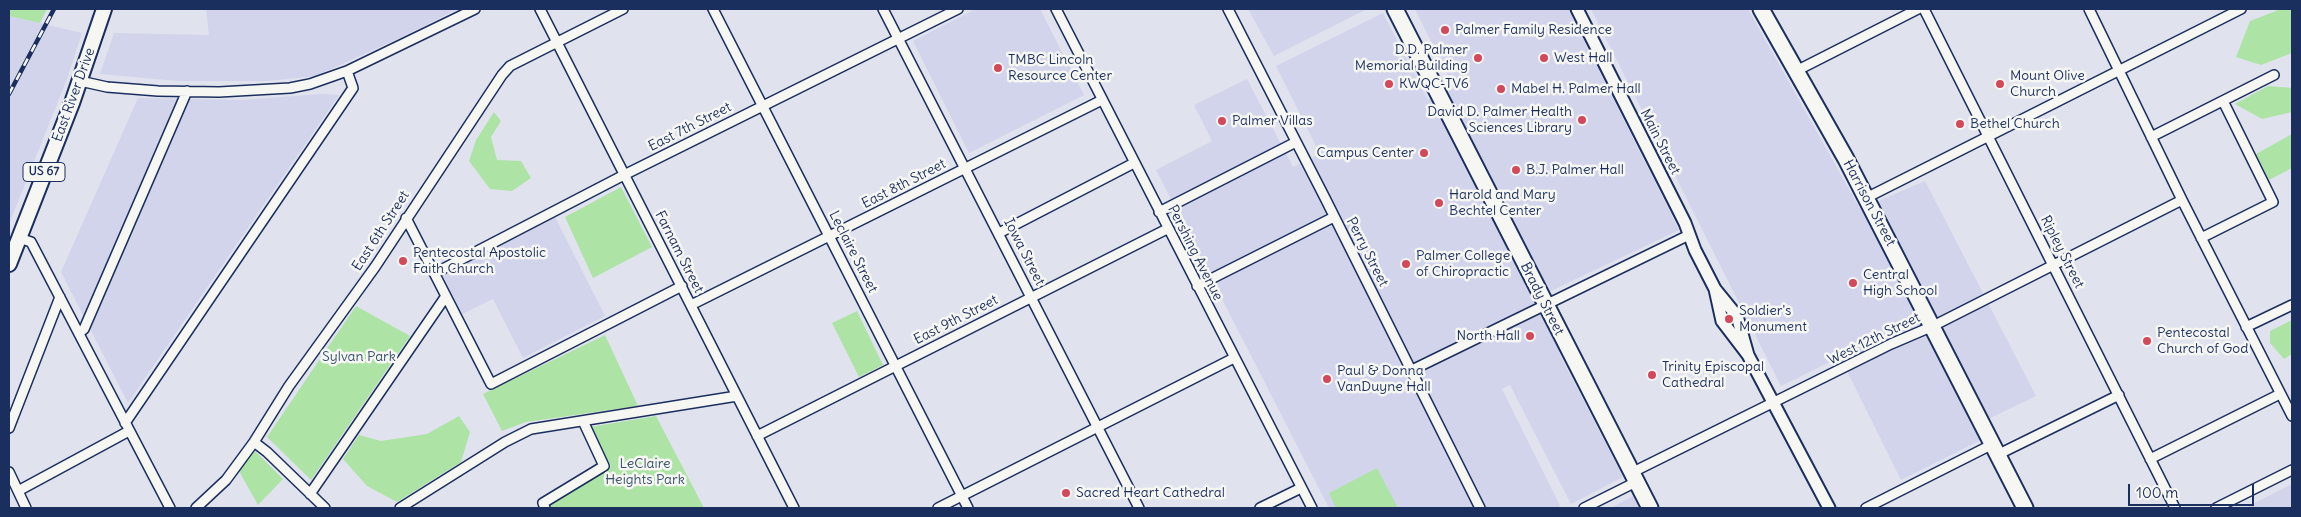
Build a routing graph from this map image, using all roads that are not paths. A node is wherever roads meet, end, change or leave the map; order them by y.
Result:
1 (104, 9) edge
2 (475, 9) edge
3 (540, 9) edge
4 (623, 9) edge
5 (713, 9) edge
6 (883, 9) edge
7 (958, 9) edge
8 (1056, 9) edge
9 (1228, 9) edge
10 (1395, 9) edge
11 (1577, 9) edge
12 (1761, 9) edge
13 (1918, 9) edge
14 (1924, 9) edge
15 (2089, 9) edge
16 (2241, 9) edge
17 (898, 39) junction
18 (556, 42) junction
19 (2119, 70) junction
20 (347, 71) junction
21 (1796, 71) junction
22 (2274, 75) dead end
23 (80, 81) junction
24 (187, 91) junction
25 (1102, 100) junction
26 (2223, 102) junction
27 (762, 106) junction
28 (1988, 136) junction
29 (2151, 137) junction
30 (1296, 142) junction
31 (1134, 163) junction
32 (966, 168) junction
33 (624, 176) junction
34 (1866, 198) junction
35 (2182, 200) junction
36 (1159, 212) junction
37 (1334, 216) junction
38 (406, 218) junction
39 (1168, 229) junction
40 (999, 233) junction
41 (1689, 235) junction
42 (830, 237) junction
43 (20, 238) junction
44 (2201, 238) junction
45 (9, 264) edge
46 (2052, 265) junction
47 (434, 273) junction
48 (682, 286) junction
49 (1197, 286) junction
50 (446, 296) junction
51 (60, 297) junction
52 (1032, 297) junction
53 (691, 305) junction
54 (1545, 305) junction
55 (2292, 305) edge
56 (1933, 326) junction
57 (2246, 327) junction
58 (79, 333) junction
59 (1234, 358) junction
60 (896, 367) junction
61 (1412, 370) junction
62 (2280, 394) junction
63 (2118, 395) junction
64 (737, 396) junction
65 (1775, 402) junction
66 (2292, 416) edge
67 (583, 421) junction
68 (127, 427) junction
69 (1098, 427) junction
70 (9, 428) edge
71 (757, 436) junction
72 (254, 442) junction
73 (1995, 449) junction
74 (2150, 459) junction
75 (2292, 470) edge
76 (9, 472) edge
77 (1633, 478) junction
78 (1301, 488) junction
79 (18, 491) junction
80 (310, 494) junction
81 (962, 496) junction
82 (544, 506) edge
83 (26, 508) edge
84 (170, 508) edge
85 (196, 508) edge
86 (325, 508) edge
87 (400, 508) edge
88 (794, 508) edge
89 (938, 508) edge
90 (968, 508) edge
91 (1139, 508) edge
92 (1260, 508) edge
93 (1312, 508) edge
94 (1480, 508) edge
95 (1584, 508) edge
96 (1650, 508) edge
97 (1829, 508) edge
98 (1866, 508) edge
99 (2025, 508) edge
100 (2175, 508) edge
101 (2216, 508) edge

1 - 23 main road, East River Drive / US 67
2 - 20 street
3 - 18 street, Farnam Street
4 - 18 street, East 6th Street
5 - 27 street, Leclaire Street
6 - 17 street, Iowa Street
7 - 17 street, East 7th Street
8 - 25 street, Pershing Avenue
9 - 30 street, Perry Street
10 - 54 highway, Brady Street
11 - 41 street, Main Street
12 - 21 highway, Harrison Street
13 - 21 street
14 - 28 street, Ripley Street
15 - 19 street
16 - 19 street
17 - 27 street, East 7th Street
17 - 32 street, Iowa Street
18 - 33 street, Farnam Street
18 - 38 street, East 6th Street
19 - 28 street
19 - 29 street
20 - 24 street
20 - 68 street
21 - 34 highway, Harrison Street
22 - 26 street
23 - 24 street
23 - 43 main road, East River Drive / US 67
24 - 58 street
25 - 31 street, Pershing Avenue
25 - 32 street, East 8th Street
26 - 29 street
26 - 44 street
27 - 33 street, East 7th Street
27 - 42 street, Leclaire Street
28 - 34 street
28 - 46 street, Ripley Street
29 - 35 street
30 - 36 street
30 - 37 street, Perry Street
31 - 36 street, Pershing Avenue
31 - 40 street
32 - 40 street, Iowa Street
32 - 42 street, East 8th Street
33 - 47 street, East 7th Street
33 - 48 street, Farnam Street
34 - 56 highway, Harrison Street
35 - 44 street
35 - 46 street, West 12th Street
36 - 39 street, Pershing Avenue
37 - 49 street
37 - 61 street, Perry Street
38 - 47 street
38 - 72 street, East 6th Street
39 - 49 street, Pershing Avenue
39 - 52 street, East 9th Street
40 - 52 street, Iowa Street
41 - 54 street
41 - 65 street, Main Street
42 - 53 street, East 8th Street
42 - 60 street, Leclaire Street
43 - 45 main road, East River Drive / US 67
43 - 51 street
44 - 57 street
46 - 56 street, West 12th Street
46 - 63 street, Ripley Street
47 - 50 street
48 - 50 street
48 - 53 street, Farnam Street
49 - 59 street, Pershing Avenue
50 - 80 street
51 - 58 street
51 - 70 street
52 - 60 street, East 9th Street
52 - 69 street, Iowa Street
53 - 64 street, Farnam Street
54 - 61 street
54 - 77 highway, Brady Street
55 - 57 street
56 - 65 street, West 12th Street
56 - 73 highway, Harrison Street
57 - 62 street
58 - 68 street
59 - 69 street
59 - 78 street, Pershing Avenue
60 - 71 street, East 9th Street
60 - 81 street, Leclaire Street
61 - 94 street, Perry Street
62 - 66 street
62 - 74 street
63 - 73 street
63 - 74 street, Ripley Street
64 - 67 street
64 - 71 street, Farnam Street
65 - 77 street, West 12th Street
65 - 97 street, Main Street
67 - 82 street
67 - 87 street
68 - 79 street
68 - 84 street
69 - 81 street
69 - 91 street, Iowa Street
71 - 88 street, Farnam Street
72 - 80 street
72 - 85 street, East 6th Street
73 - 98 street
73 - 99 highway, Harrison Street
74 - 100 street, Ripley Street
75 - 101 street
76 - 79 street
77 - 95 street, West 12th Street
77 - 96 highway, Brady Street
78 - 92 street
78 - 93 street, Pershing Avenue
79 - 83 street
80 - 86 street
81 - 89 street
81 - 90 street, Leclaire Street

